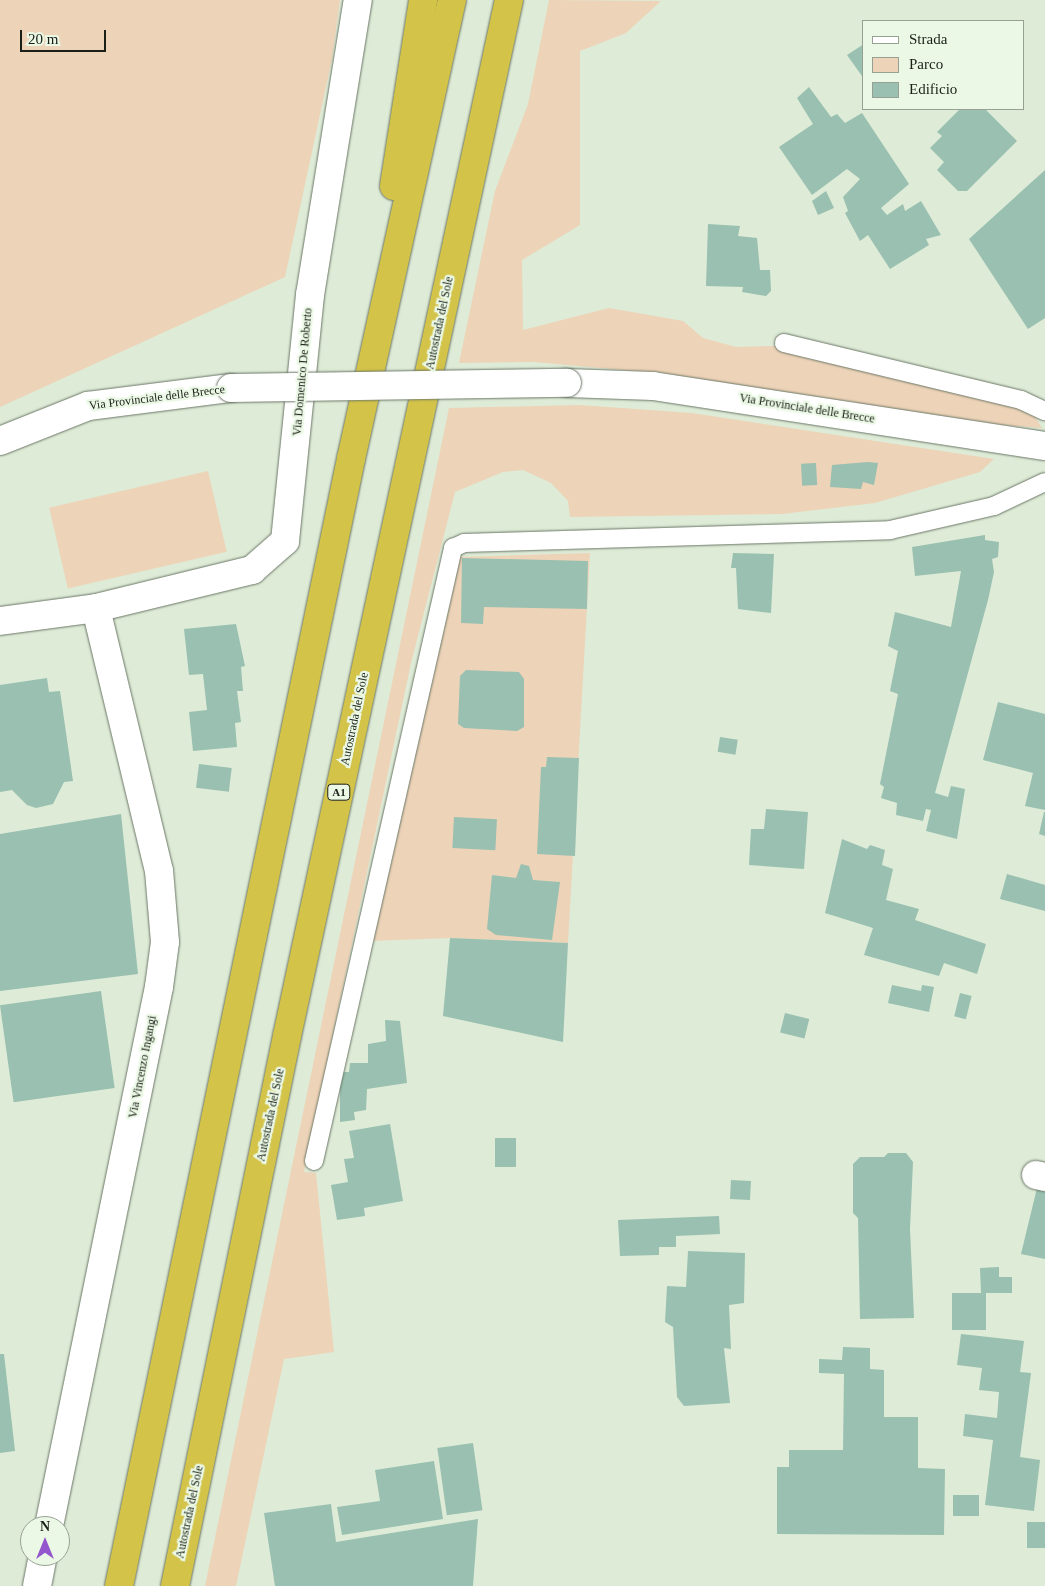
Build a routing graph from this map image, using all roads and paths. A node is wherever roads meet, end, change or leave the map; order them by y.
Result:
1 (358, 0) edge
2 (423, 0) edge
3 (452, 0) edge
4 (509, 0) edge
5 (784, 343) dead end
6 (1045, 411) edge
7 (0, 441) edge
8 (1045, 446) edge
9 (351, 459) junction
10 (1045, 482) edge
11 (96, 608) junction
12 (0, 621) edge
13 (314, 1161) dead end
14 (51, 1516) edge
15 (41, 1566) edge
16 (37, 1586) edge
17 (119, 1586) edge
18 (175, 1586) edge

1 - 11 street, Via Domenico De Roberto
2 - 9 highway
3 - 9 highway
4 - 18 highway, Autostrada del Sole / A1
5 - 6 lane
7 - 8 street, Via Provinciale delle Brecce, bridge
9 - 17 highway
10 - 13 lane
11 - 12 street
11 - 14 street, Via Vincenzo Ingangi
15 - 16 street

